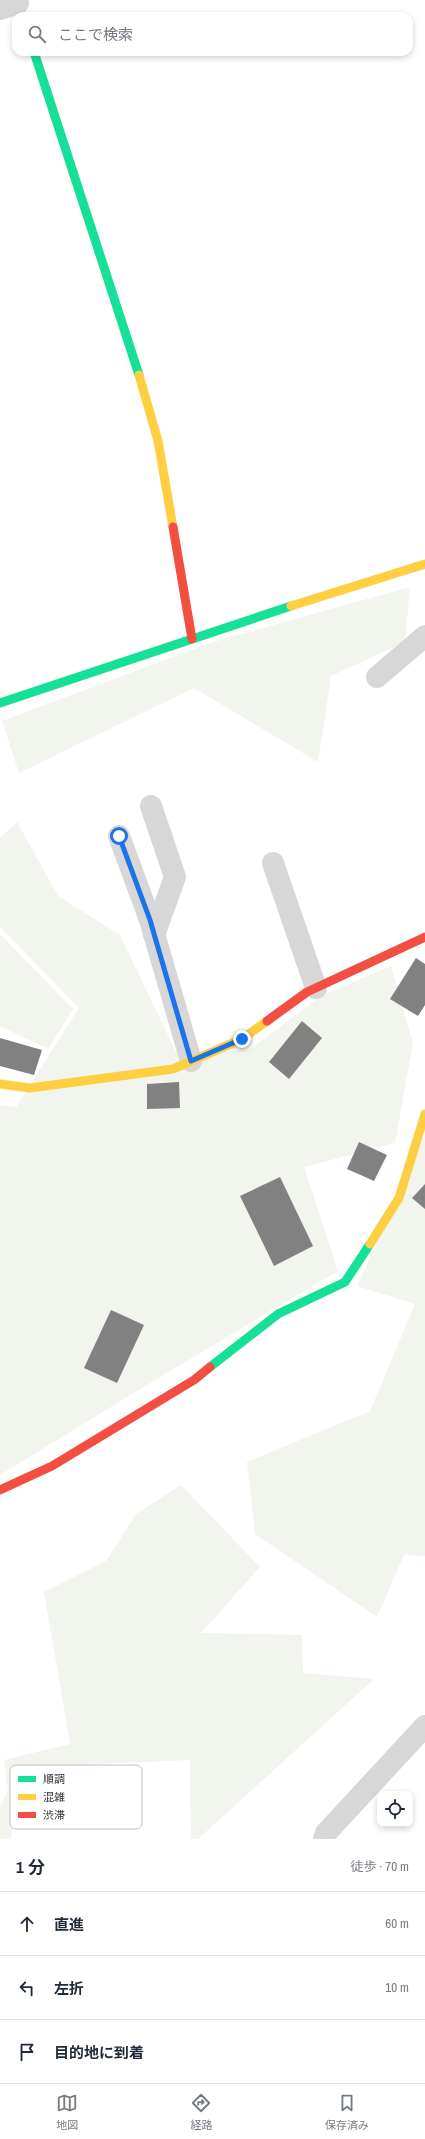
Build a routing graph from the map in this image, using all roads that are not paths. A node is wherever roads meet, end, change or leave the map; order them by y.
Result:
1 (35, 56) edge
2 (425, 564) edge
3 (425, 636) edge
4 (192, 639) junction
5 (377, 676) dead end
6 (0, 703) edge
7 (151, 806) dead end
8 (119, 836) dead end
9 (273, 863) dead end
10 (154, 935) junction
11 (425, 937) edge
12 (316, 988) junction
13 (191, 1061) junction
14 (0, 1084) edge
15 (425, 1114) edge
16 (0, 1490) edge
17 (425, 1726) edge
18 (324, 1839) edge

1 - 4 street
2 - 4 street
3 - 5 street
4 - 6 street
7 - 10 street
8 - 10 street
9 - 12 street
10 - 13 street
11 - 12 street
12 - 13 street
13 - 14 street
15 - 16 street
17 - 18 street

